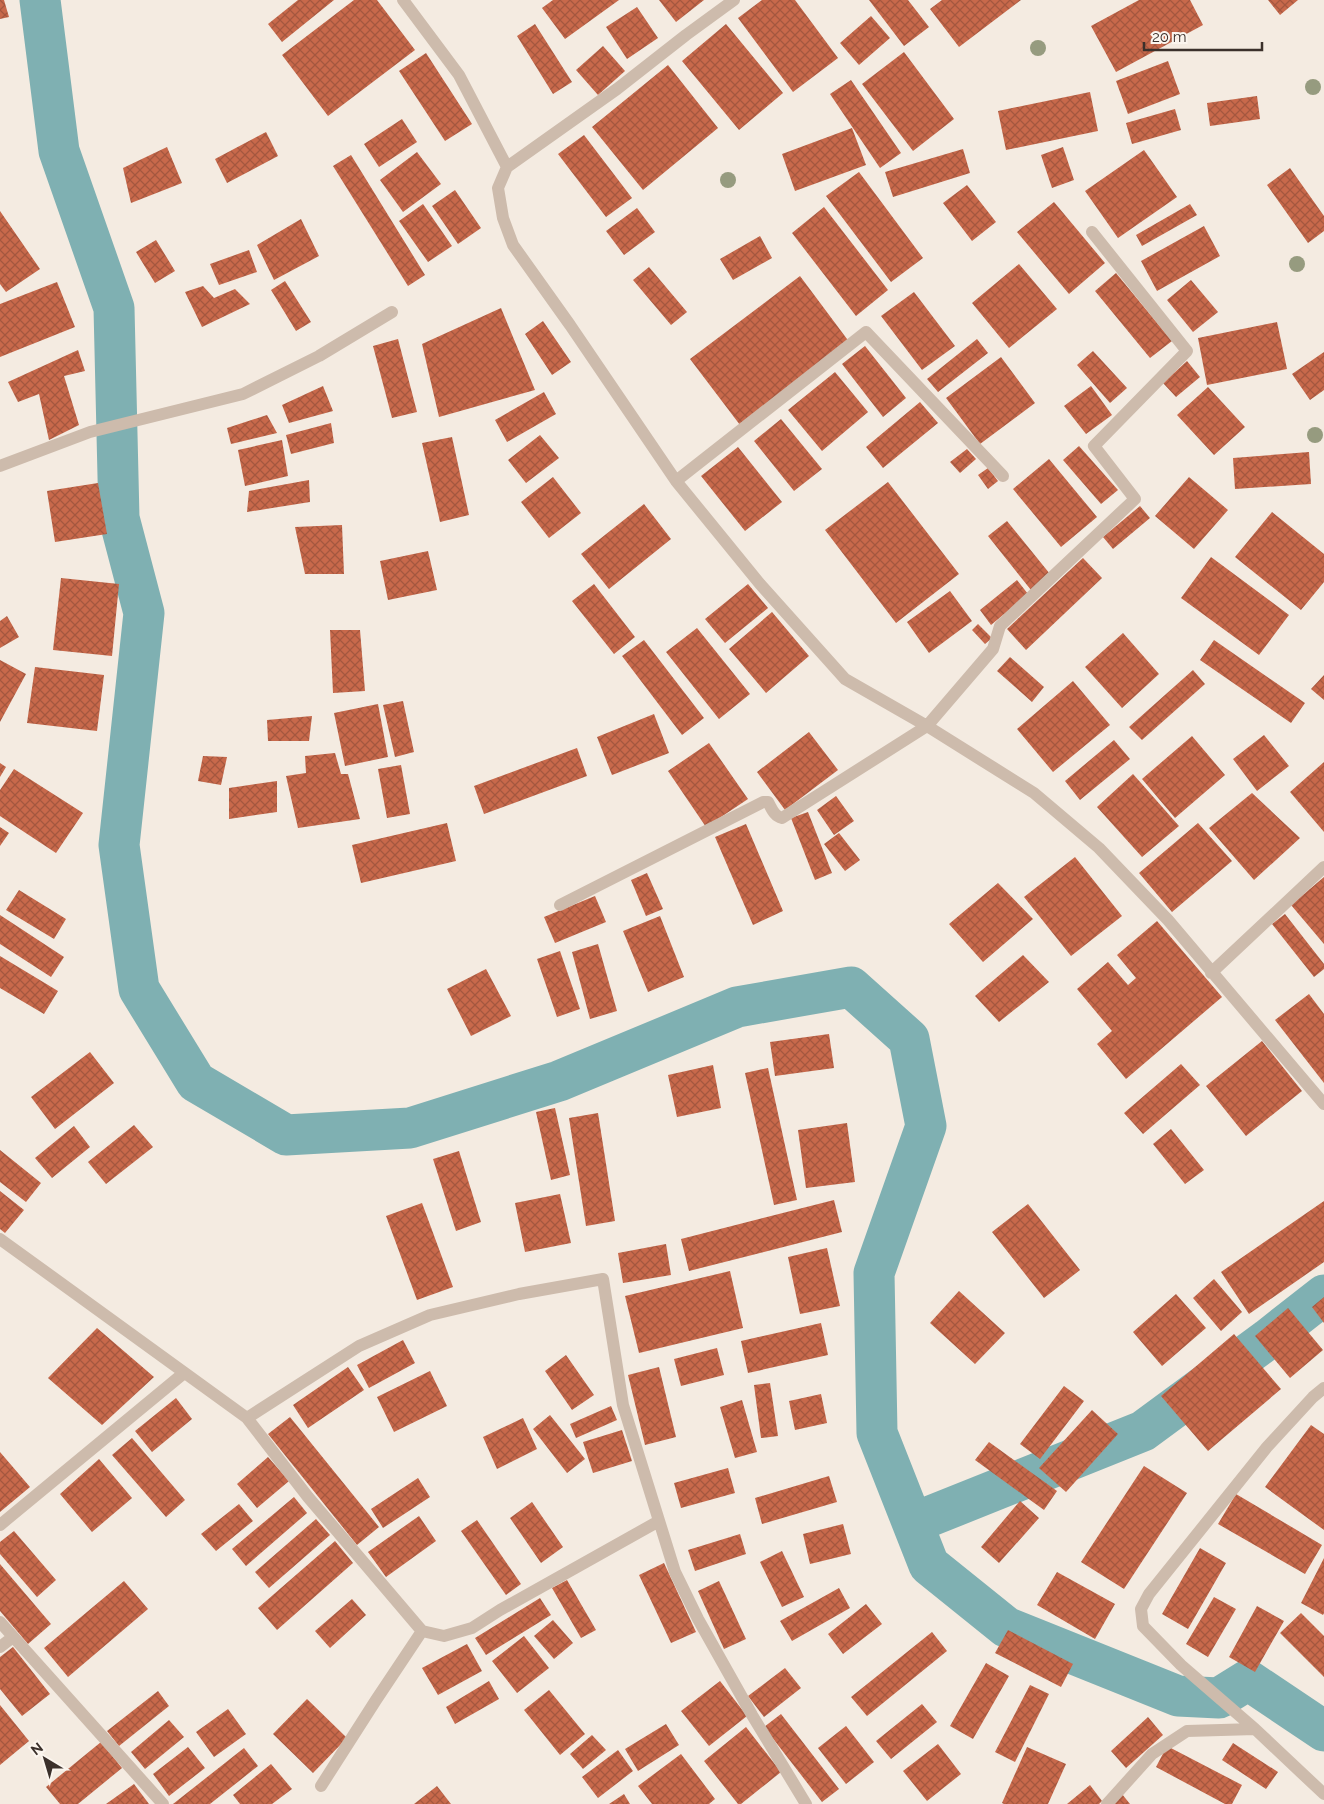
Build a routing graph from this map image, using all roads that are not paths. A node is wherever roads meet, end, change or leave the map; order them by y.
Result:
1 (403, 0) edge
2 (734, 0) edge
3 (507, 167) junction
4 (1092, 232) dead end
5 (392, 312) dead end
6 (0, 466) edge
7 (1003, 476) dead end
8 (676, 481) junction
9 (927, 726) junction
10 (1324, 867) edge
11 (560, 904) dead end
12 (1211, 973) junction
13 (1324, 1104) edge
14 (0, 1239) edge
15 (184, 1373) junction
16 (1324, 1388) edge
17 (247, 1418) junction
18 (659, 1521) junction
19 (0, 1525) edge
20 (0, 1622) edge
21 (422, 1631) junction
22 (12, 1636) junction
23 (0, 1647) edge
24 (1255, 1729) junction
25 (321, 1786) dead end
26 (1324, 1794) edge
27 (163, 1804) edge
28 (806, 1804) edge
29 (1107, 1804) edge

1 - 3 street
2 - 3 street
3 - 8 street
4 - 9 street
5 - 6 street
7 - 8 street
8 - 9 street
9 - 11 street
9 - 12 street
10 - 12 street
12 - 13 street
14 - 15 street
15 - 17 street
15 - 19 street
16 - 24 street
17 - 18 street
17 - 21 street
18 - 21 street
18 - 28 street
20 - 22 street
21 - 25 street
22 - 23 street
22 - 27 street
24 - 26 street
24 - 29 street

